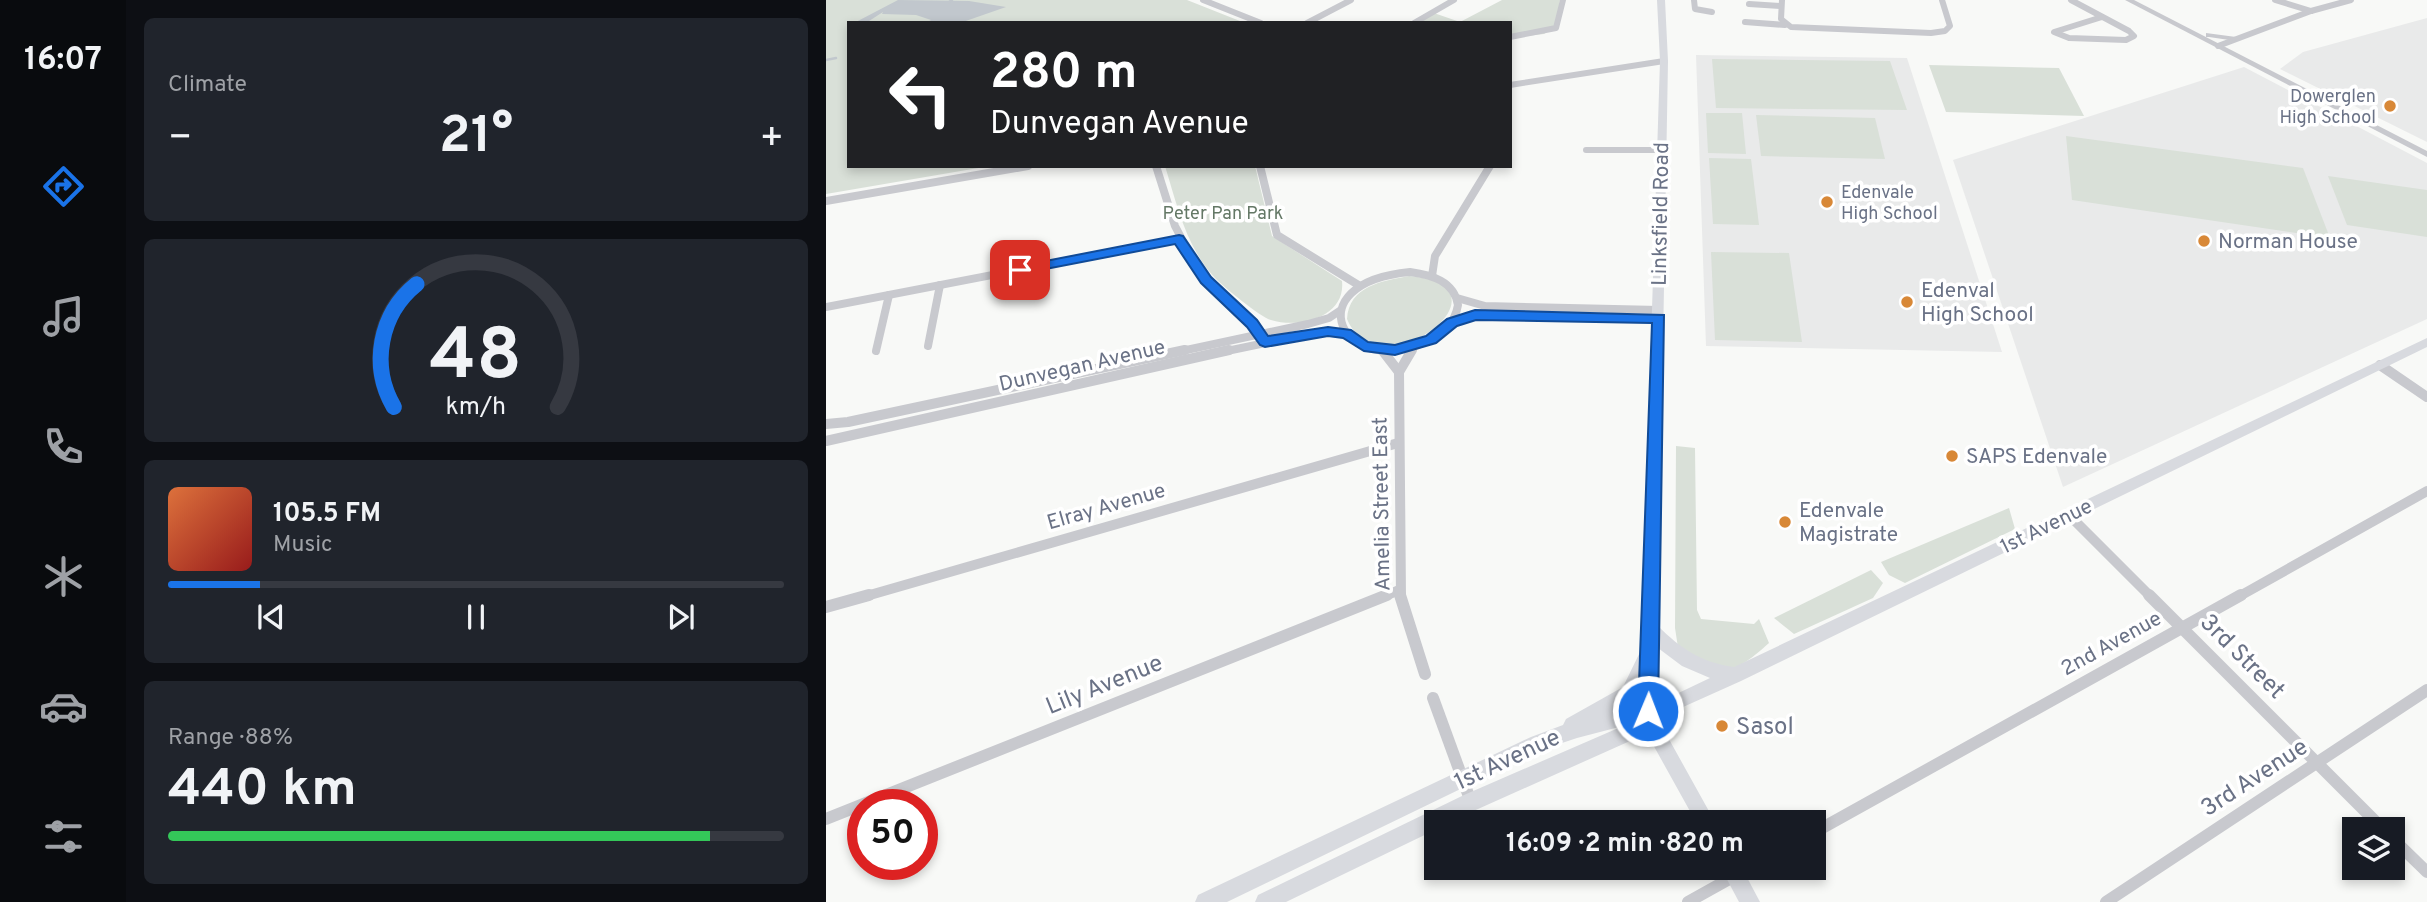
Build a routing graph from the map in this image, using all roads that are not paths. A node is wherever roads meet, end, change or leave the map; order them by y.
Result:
1 (1203, 0) edge
2 (1351, 0) edge
3 (1454, 0) edge
4 (1563, 0) edge
5 (1661, 0) edge
6 (1694, 0) edge
7 (1942, 0) edge
8 (2071, 0) edge
9 (2129, 0) edge
10 (2140, 0) edge
11 (2275, 0) edge
12 (2351, 0) edge
13 (1782, 3) edge
14 (1749, 4) dead end
15 (2311, 11) junction
16 (1712, 12) dead end
17 (2102, 17) junction
18 (1256, 21) edge
19 (1311, 21) edge
20 (1417, 21) edge
21 (1745, 22) dead end
22 (1785, 25) junction
23 (1512, 37) edge
24 (2228, 42) junction
25 (1664, 61) junction
26 (1512, 86) edge
27 (2427, 146) edge
28 (1586, 150) dead end
29 (1660, 150) junction
30 (2427, 154) edge
31 (1016, 168) edge
32 (1157, 168) edge
33 (1260, 168) edge
34 (1489, 168) edge
35 (826, 201) edge
36 (1179, 239) junction
37 (1435, 256) junction
38 (1408, 272) junction
39 (1432, 276) junction
40 (940, 285) junction
41 (1360, 286) junction
42 (889, 295) junction
43 (1457, 298) junction
44 (826, 307) edge
45 (1341, 310) junction
46 (1555, 313) junction
47 (1659, 314) junction
48 (1452, 322) junction
49 (1346, 334) junction
50 (1262, 338) junction
51 (2427, 342) edge
52 (928, 346) dead end
53 (1414, 347) junction
54 (1382, 350) junction
55 (876, 351) dead end
56 (2380, 365) junction
57 (1110, 371) junction
58 (1399, 372) junction
59 (1029, 383) junction
60 (1028, 395) junction
61 (2427, 397) edge
62 (935, 404) junction
63 (932, 416) junction
64 (848, 422) junction
65 (826, 424) edge
66 (842, 436) junction
67 (826, 441) edge
68 (1398, 443) junction
69 (2427, 491) edge
70 (2069, 515) junction
71 (1399, 590) junction
72 (826, 607) edge
73 (2182, 627) junction
74 (1649, 636) junction
75 (1425, 674) dead end
76 (1736, 675) junction
77 (2427, 690) edge
78 (1433, 698) dead end
79 (1654, 714) junction
80 (1556, 735) junction
81 (2317, 762) junction
82 (1462, 780) junction
83 (1471, 802) junction
84 (1700, 810) edge
85 (2371, 817) edge
86 (826, 819) edge
87 (1826, 826) edge
88 (2405, 851) edge
89 (2427, 872) edge
90 (1724, 880) edge
91 (1742, 880) edge
92 (1205, 902) edge
93 (1265, 902) edge
94 (1688, 902) edge
95 (1750, 902) edge
96 (2106, 902) edge

1 - 18 street
2 - 19 street
3 - 20 street
4 - 23 street
5 - 25 main road, Linksfield Road
6 - 16 street
7 - 22 street
8 - 17 street
9 - 24 street
10 - 24 street
11 - 15 street
12 - 15 street
13 - 14 street
13 - 22 street
15 - 24 street
17 - 17 street
21 - 22 street
24 - 27 street
24 - 30 street
25 - 26 street
25 - 29 main road, Linksfield Road
28 - 29 street
29 - 47 main road, Linksfield Road
31 - 35 street
32 - 36 street
33 - 41 street
34 - 37 street
36 - 40 street
36 - 50 street
37 - 38 street
37 - 39 street
38 - 39 street
38 - 41 street
39 - 43 street
40 - 42 street
40 - 52 street
41 - 45 street
42 - 44 street
42 - 55 street
43 - 46 street
43 - 48 street
45 - 49 street
45 - 50 street, Dunvegan Avenue
46 - 47 street
46 - 48 street
47 - 74 main road, Linksfield Road
48 - 53 street
49 - 50 street, Dunvegan Avenue
49 - 54 street
50 - 57 street, Dunvegan Avenue
51 - 56 main road, 1st Avenue
53 - 54 street
53 - 58 street
54 - 58 street
56 - 61 street
56 - 70 main road, 1st Avenue
57 - 59 street, Dunvegan Avenue
57 - 60 street, Dunvegan Avenue
58 - 68 street, Amelia Street East
59 - 60 street
59 - 62 street, Dunvegan Avenue
60 - 63 street, Dunvegan Avenue
62 - 63 street
62 - 64 street, Dunvegan Avenue
63 - 66 street, Dunvegan Avenue
64 - 65 street, Dunvegan Avenue
64 - 66 street
66 - 67 street, Dunvegan Avenue
68 - 71 street, Amelia Street East
68 - 72 street, Elray Avenue
69 - 73 street, 2nd Avenue
70 - 73 street, 3rd Street
70 - 76 main road, 1st Avenue
71 - 75 street, Amelia Street East
71 - 86 street, Lily Avenue
73 - 81 street, 3rd Street
73 - 87 street, 2nd Avenue
74 - 76 main road
74 - 79 main road, Linksfield Road
74 - 80 main road
76 - 79 main road, 1st Avenue
77 - 81 street, 3rd Avenue
78 - 82 street
79 - 80 main road, 1st Avenue
79 - 83 main road, 1st Avenue
79 - 84 main road
80 - 82 main road, 1st Avenue
81 - 85 street, 3rd Street
81 - 96 street, 3rd Avenue
82 - 83 street
82 - 92 main road, 1st Avenue
83 - 93 main road, 1st Avenue
88 - 89 street
90 - 94 street
91 - 95 main road

